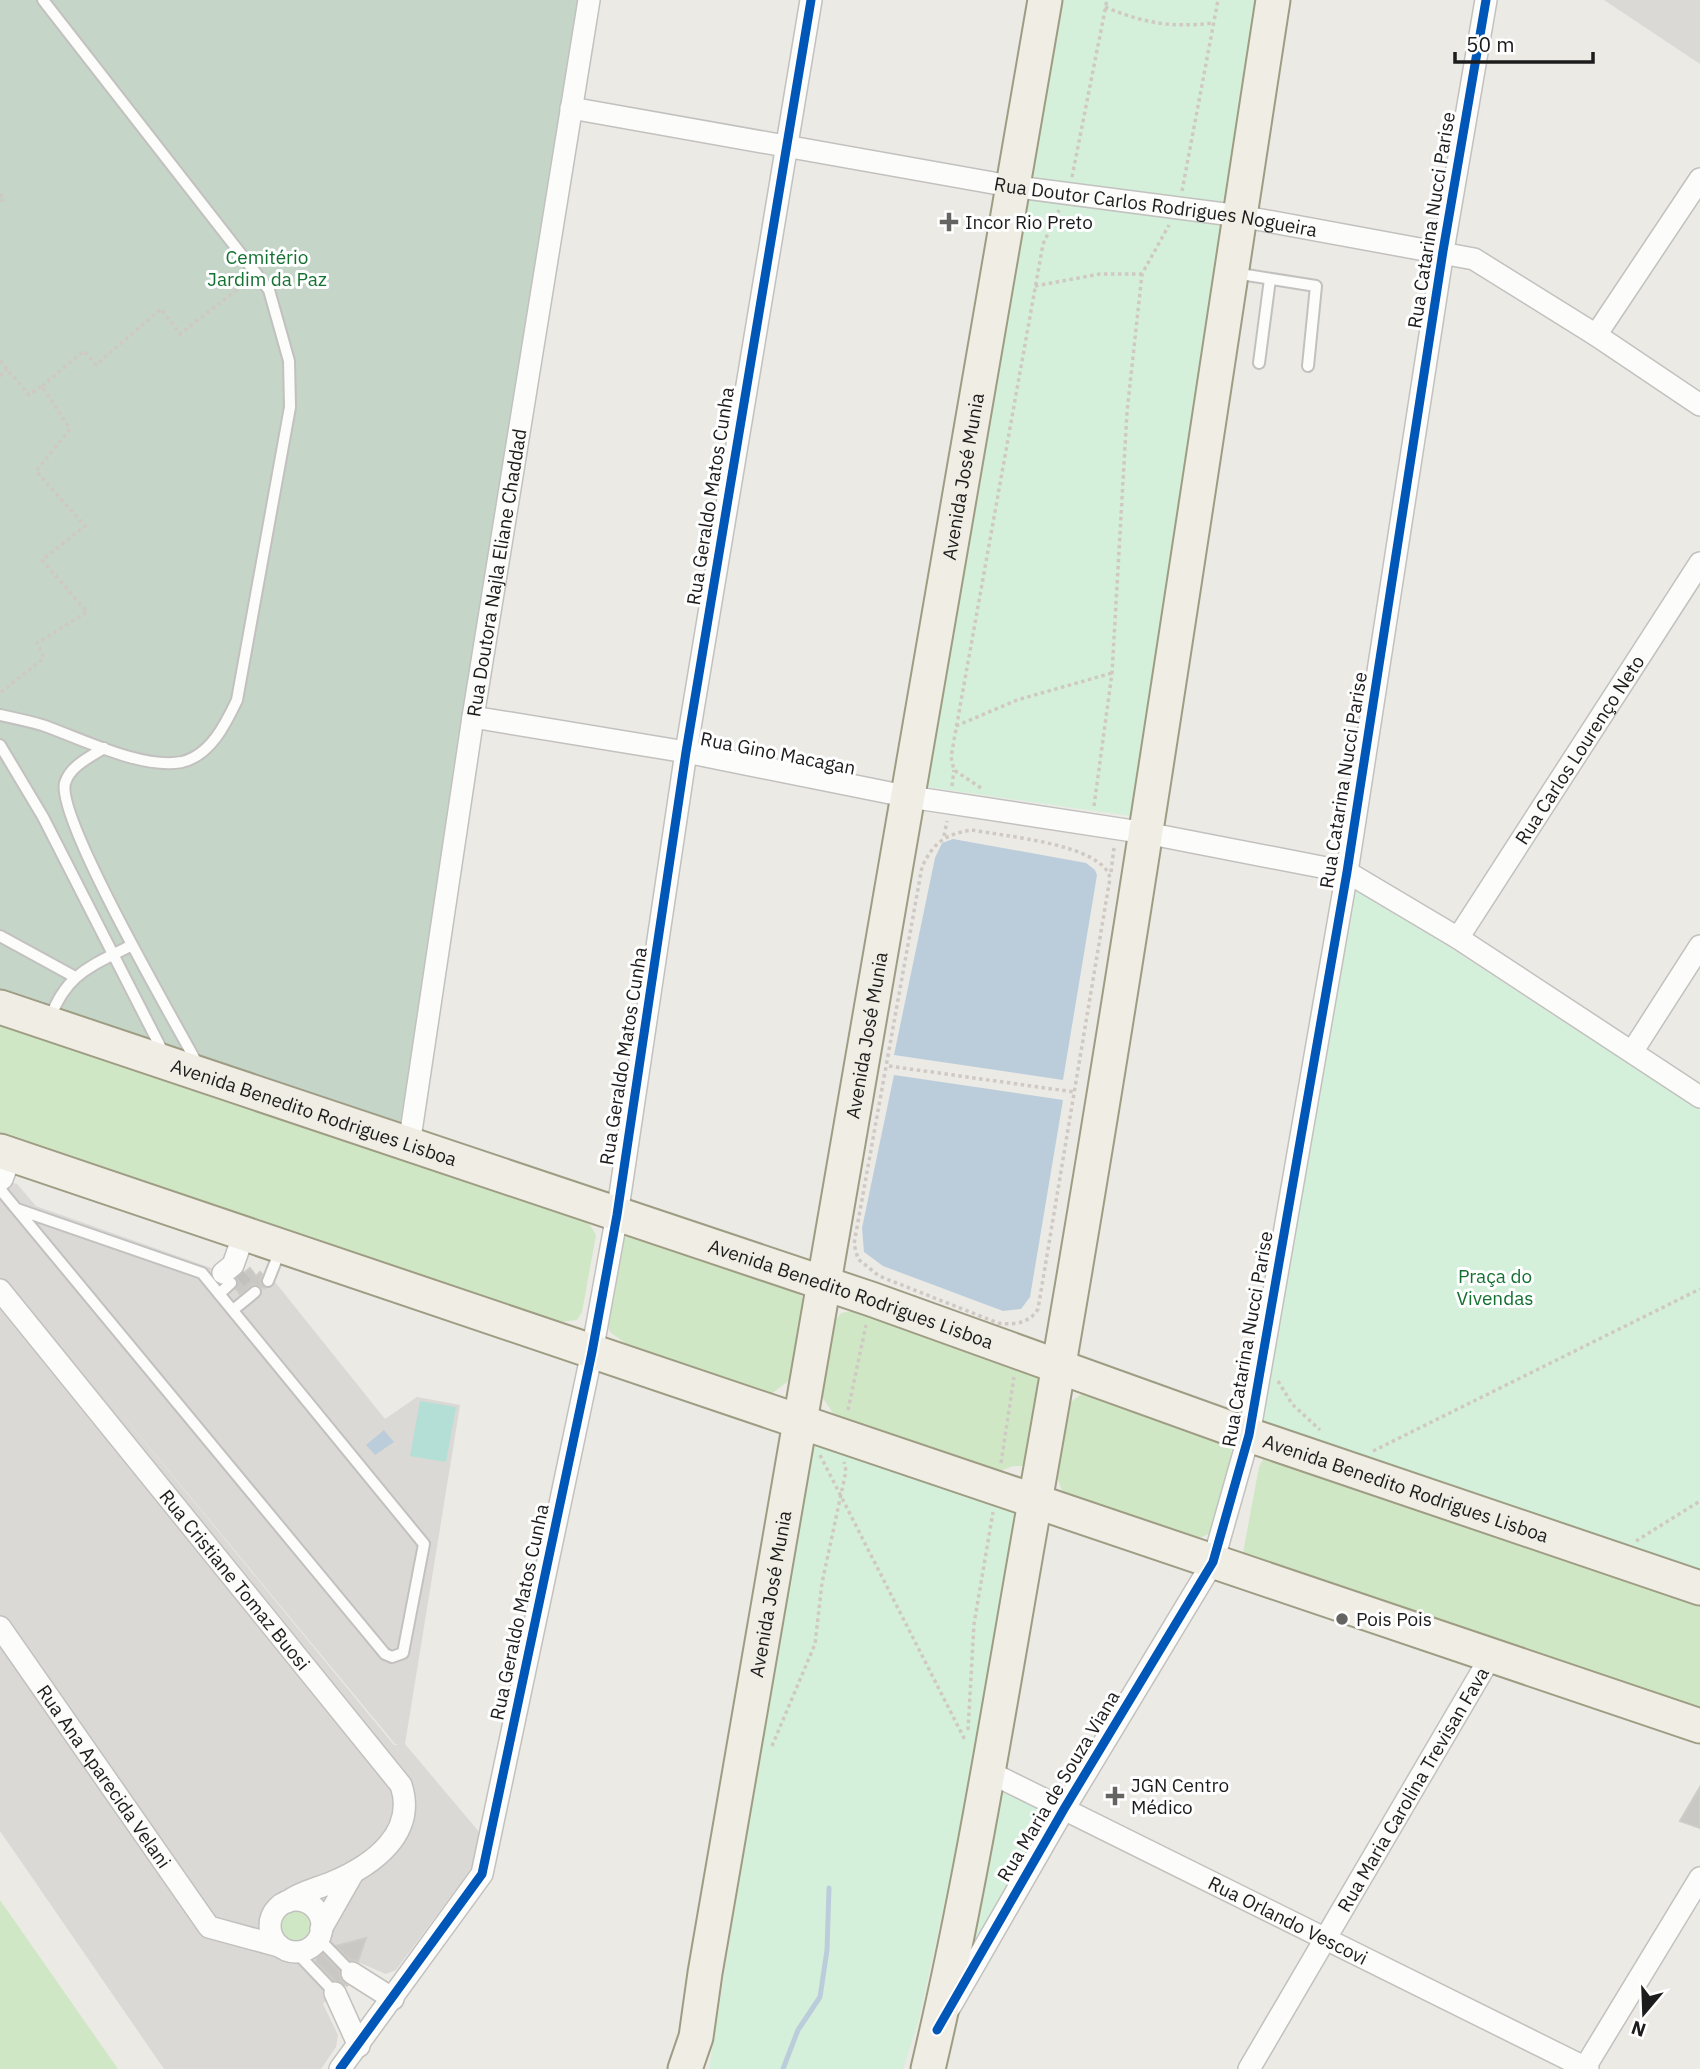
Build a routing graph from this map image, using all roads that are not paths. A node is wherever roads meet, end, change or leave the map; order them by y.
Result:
1 (43, 0) edge
2 (589, 0) edge
3 (811, 0) edge
4 (1045, 0) edge
5 (1273, 0) edge
6 (1486, 0) edge
7 (571, 108) junction
8 (785, 147) junction
9 (1700, 179) edge
10 (1010, 186) junction
11 (1240, 216) junction
12 (1443, 251) junction
13 (1231, 273) junction
14 (1270, 279) junction
15 (1596, 335) junction
16 (1259, 363) dead end
17 (1308, 366) dead end
18 (1700, 405) edge
19 (1700, 563) edge
20 (0, 715) edge
21 (472, 717) junction
22 (0, 745) edge
23 (104, 748) junction
24 (686, 752) junction
25 (910, 797) junction
26 (1146, 834) junction
27 (1347, 872) junction
28 (0, 936) edge
29 (1458, 937) junction
30 (132, 945) junction
31 (1700, 946) edge
32 (111, 956) junction
33 (75, 977) junction
34 (0, 1007) edge
35 (48, 1023) junction
36 (1632, 1052) junction
37 (169, 1064) junction
38 (204, 1075) junction
39 (1700, 1097) edge
40 (409, 1145) junction
41 (4, 1162) edge
42 (17, 1209) junction
43 (617, 1214) junction
44 (54, 1222) junction
45 (261, 1240) junction
46 (43, 1241) junction
47 (226, 1281) junction
48 (268, 1281) dead end
49 (825, 1284) junction
50 (0, 1290) edge
51 (255, 1292) dead end
52 (233, 1310) junction
53 (592, 1352) junction
54 (1059, 1366) junction
55 (801, 1423) junction
56 (1249, 1435) junction
57 (1035, 1502) junction
58 (1213, 1562) junction
59 (1700, 1588) edge
60 (0, 1627) edge
61 (1491, 1656) junction
62 (1700, 1726) edge
63 (987, 1771) junction
64 (1064, 1809) junction
65 (354, 1871) junction
66 (1700, 1878) edge
67 (281, 1907) junction
68 (209, 1927) junction
69 (320, 1934) junction
70 (1325, 1938) junction
71 (287, 1949) junction
72 (358, 1976) junction
73 (336, 1996) junction
74 (393, 1999) junction
75 (937, 2030) junction
76 (359, 2046) junction
77 (1586, 2068) edge
78 (340, 2069) edge
79 (685, 2069) edge
80 (928, 2069) edge
81 (1249, 2069) edge

1 - 23 lane
2 - 7 street, Rua Doutora Najla Eliane Chaddad
3 - 8 street, Rua Geraldo Matos Cunha
4 - 10 main road, Avenida José Munia
5 - 11 main road
6 - 12 street, Rua Catarina Nucci Parise
7 - 8 street, Rua Doutor Carlos Rodrigues Nogueira
7 - 21 street, Rua Doutora Najla Eliane Chaddad
8 - 10 street, Rua Doutor Carlos Rodrigues Nogueira
8 - 24 street, Rua Geraldo Matos Cunha
9 - 15 street
10 - 11 street, Rua Doutor Carlos Rodrigues Nogueira
10 - 25 main road, Avenida José Munia
11 - 12 street, Rua Doutor Carlos Rodrigues Nogueira
11 - 13 main road
12 - 15 street, Rua Doutor Carlos Rodrigues Nogueira
12 - 27 street, Rua Catarina Nucci Parise
13 - 14 lane
13 - 26 main road
14 - 16 lane
14 - 17 lane
15 - 18 street, Rua Doutor Carlos Rodrigues Nogueira
19 - 29 street, Rua Carlos Lourenço Neto
20 - 23 lane
21 - 24 street, Rua Gino Macagan
21 - 40 street, Rua Doutora Najla Eliane Chaddad
22 - 32 lane
23 - 30 lane
24 - 25 street, Rua Gino Macagan
24 - 43 street, Rua Geraldo Matos Cunha
25 - 26 street, Rua Gino Macagan
25 - 49 main road, Avenida José Munia
26 - 27 street, Rua Gino Macagan
26 - 54 main road
27 - 29 street, Rua Gino Macagan
27 - 56 street, Rua Catarina Nucci Parise
28 - 33 lane
29 - 36 street, Rua Gino Macagan
30 - 32 lane
30 - 38 lane
31 - 36 street
32 - 33 lane
32 - 37 lane
33 - 35 lane
34 - 35 main road, Avenida Benedito Rodrigues Lisboa
35 - 37 main road, Avenida Benedito Rodrigues Lisboa
36 - 39 street, Rua Gino Macagan
37 - 38 main road, Avenida Benedito Rodrigues Lisboa
38 - 40 main road, Avenida Benedito Rodrigues Lisboa
40 - 43 main road, Avenida Benedito Rodrigues Lisboa
41 - 42 lane
41 - 45 main road
42 - 44 lane
42 - 46 lane
43 - 49 main road, Avenida Benedito Rodrigues Lisboa
43 - 53 street, Rua Geraldo Matos Cunha
44 - 46 lane
44 - 47 lane
45 - 47 street
45 - 48 lane
45 - 53 main road
46 - 52 lane
47 - 52 lane
49 - 54 main road, Avenida Benedito Rodrigues Lisboa
49 - 55 main road, Avenida José Munia
50 - 65 street, Rua Cristiane Tomaz Buosi
51 - 52 lane
53 - 55 main road
53 - 74 street, Rua Geraldo Matos Cunha
54 - 56 main road, Avenida Benedito Rodrigues Lisboa
54 - 57 main road
55 - 57 main road
55 - 79 main road, Avenida José Munia
56 - 58 street, Rua Catarina Nucci Parise
56 - 59 main road, Avenida Benedito Rodrigues Lisboa
57 - 58 main road
57 - 63 main road
58 - 61 main road
58 - 64 street, Rua Maria de Souza Viana
60 - 68 street, Rua Ana Aparecida Velani
61 - 62 main road
61 - 70 street, Rua Maria Carolina Trevisan Fava
63 - 64 street, Rua Orlando Vescovi
63 - 75 main road
64 - 70 street, Rua Orlando Vescovi
64 - 75 street, Rua Maria de Souza Viana
65 - 67 street, Rua Cristiane Tomaz Buosi
65 - 69 street, Rua Cristiane Tomaz Buosi
66 - 77 street
67 - 68 street
67 - 69 street
67 - 71 street
68 - 71 street
69 - 71 street
69 - 72 lane
70 - 77 street, Rua Orlando Vescovi
70 - 81 street, Rua Maria Carolina Trevisan Fava
71 - 73 lane
72 - 73 street
72 - 74 street
73 - 76 street
74 - 76 street, Rua Geraldo Matos Cunha
75 - 80 main road
76 - 78 street, Rua Geraldo Matos Cunha

